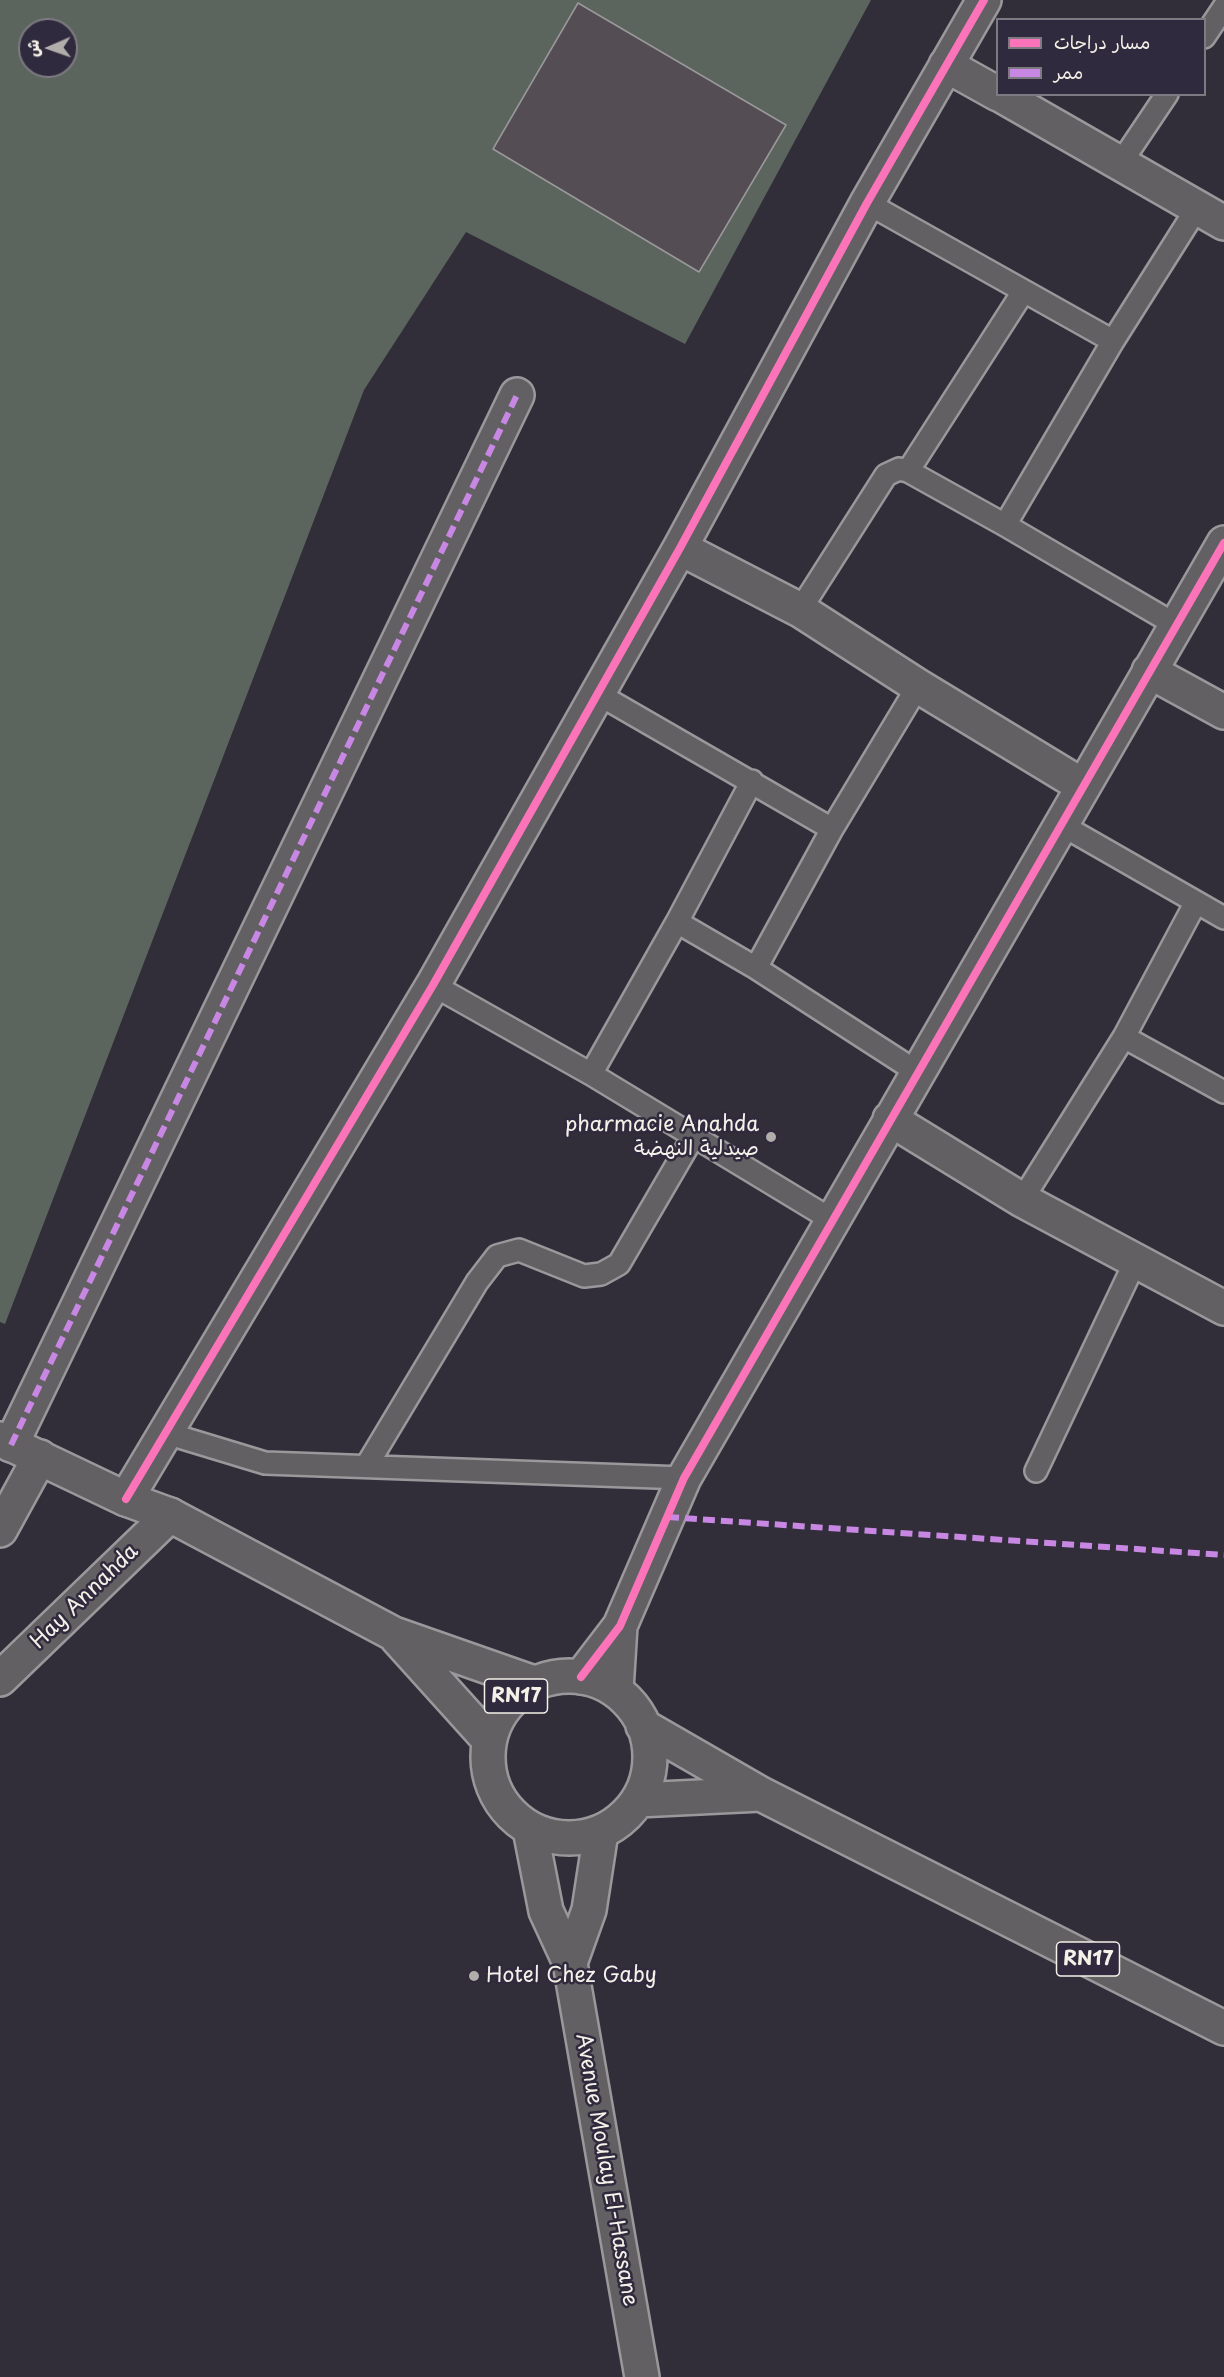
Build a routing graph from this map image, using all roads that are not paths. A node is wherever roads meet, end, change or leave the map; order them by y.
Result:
1 (984, 0) edge
2 (1222, 16) edge
3 (1206, 35) edge
4 (946, 65) junction
5 (996, 93) edge
6 (1001, 96) edge
7 (1166, 96) edge
8 (1120, 164) junction
9 (867, 203) junction
10 (1210, 215) edge
11 (1023, 292) junction
12 (1113, 341) junction
13 (517, 395) dead end
14 (908, 471) junction
15 (1005, 525) junction
16 (1224, 543) edge
17 (680, 548) junction
18 (800, 610) junction
19 (1176, 625) junction
20 (1149, 671) junction
21 (918, 686) junction
22 (598, 694) junction
23 (1224, 712) edge
24 (752, 781) junction
25 (1083, 786) junction
26 (1060, 824) junction
27 (832, 829) junction
28 (1196, 902) junction
29 (1224, 918) edge
30 (677, 922) junction
31 (756, 968) junction
32 (433, 985) junction
33 (1124, 1037) junction
34 (917, 1072) junction
35 (591, 1074) junction
36 (1223, 1088) edge
37 (890, 1119) junction
38 (693, 1137) junction
39 (1022, 1200) junction
40 (832, 1220) junction
41 (1136, 1260) junction
42 (1224, 1308) edge
43 (166, 1433) junction
44 (17, 1447) edge
45 (367, 1466) junction
46 (1036, 1471) dead end
47 (684, 1478) junction
48 (126, 1499) junction
49 (170, 1515) junction
50 (0, 1530) edge
51 (620, 1626) junction
52 (394, 1634) junction
53 (581, 1677) junction
54 (0, 1679) edge
55 (534, 1683) junction
56 (616, 1690) junction
57 (644, 1726) junction
58 (489, 1740) junction
59 (761, 1794) junction
60 (638, 1800) junction
61 (530, 1829) junction
62 (601, 1832) junction
63 (570, 1963) junction
64 (1224, 2028) edge
65 (642, 2377) edge

1 - 4 street
2 - 3 lane
4 - 5 street
4 - 9 street
6 - 8 street
7 - 8 lane
8 - 10 street
9 - 11 lane
9 - 17 street
10 - 12 lane
11 - 12 lane
11 - 14 lane
12 - 15 lane
13 - 44 street
14 - 15 lane
14 - 18 lane
15 - 19 lane
16 - 19 street
17 - 18 street
17 - 22 street
18 - 21 street
19 - 20 street
20 - 23 street
20 - 25 street
21 - 25 street
21 - 27 lane
22 - 24 lane
22 - 32 street
24 - 27 lane
24 - 30 lane
25 - 26 street
26 - 28 lane
26 - 34 street
27 - 31 lane
28 - 29 lane
28 - 33 lane
30 - 31 lane
30 - 35 lane
31 - 34 lane
32 - 35 lane
32 - 43 street
33 - 36 lane
33 - 39 lane
34 - 37 street
35 - 38 lane
37 - 39 street
37 - 40 street
38 - 40 lane
38 - 45 lane
39 - 41 street
40 - 47 street
41 - 42 street
41 - 46 lane
43 - 45 lane
43 - 48 street
44 - 48 street, RN17
44 - 50 street
45 - 47 lane
47 - 51 street
48 - 49 street, RN17
49 - 52 street, RN17
49 - 54 street, Hay Annahda
51 - 53 street
51 - 56 street
52 - 55 street, RN17
52 - 58 street, RN17
53 - 55 street, RN17
53 - 56 street, RN17
55 - 58 street, RN17
56 - 57 street, RN17
57 - 59 street, RN17
57 - 60 street, RN17
58 - 61 street, RN17
59 - 60 street, RN17
59 - 64 street, RN17
60 - 62 street, RN17
61 - 62 street, RN17
61 - 63 street, Avenue Moulay El-Hassane
62 - 63 street, Avenue Moulay El-Hassane
63 - 65 street, Avenue Moulay El-Hassane

